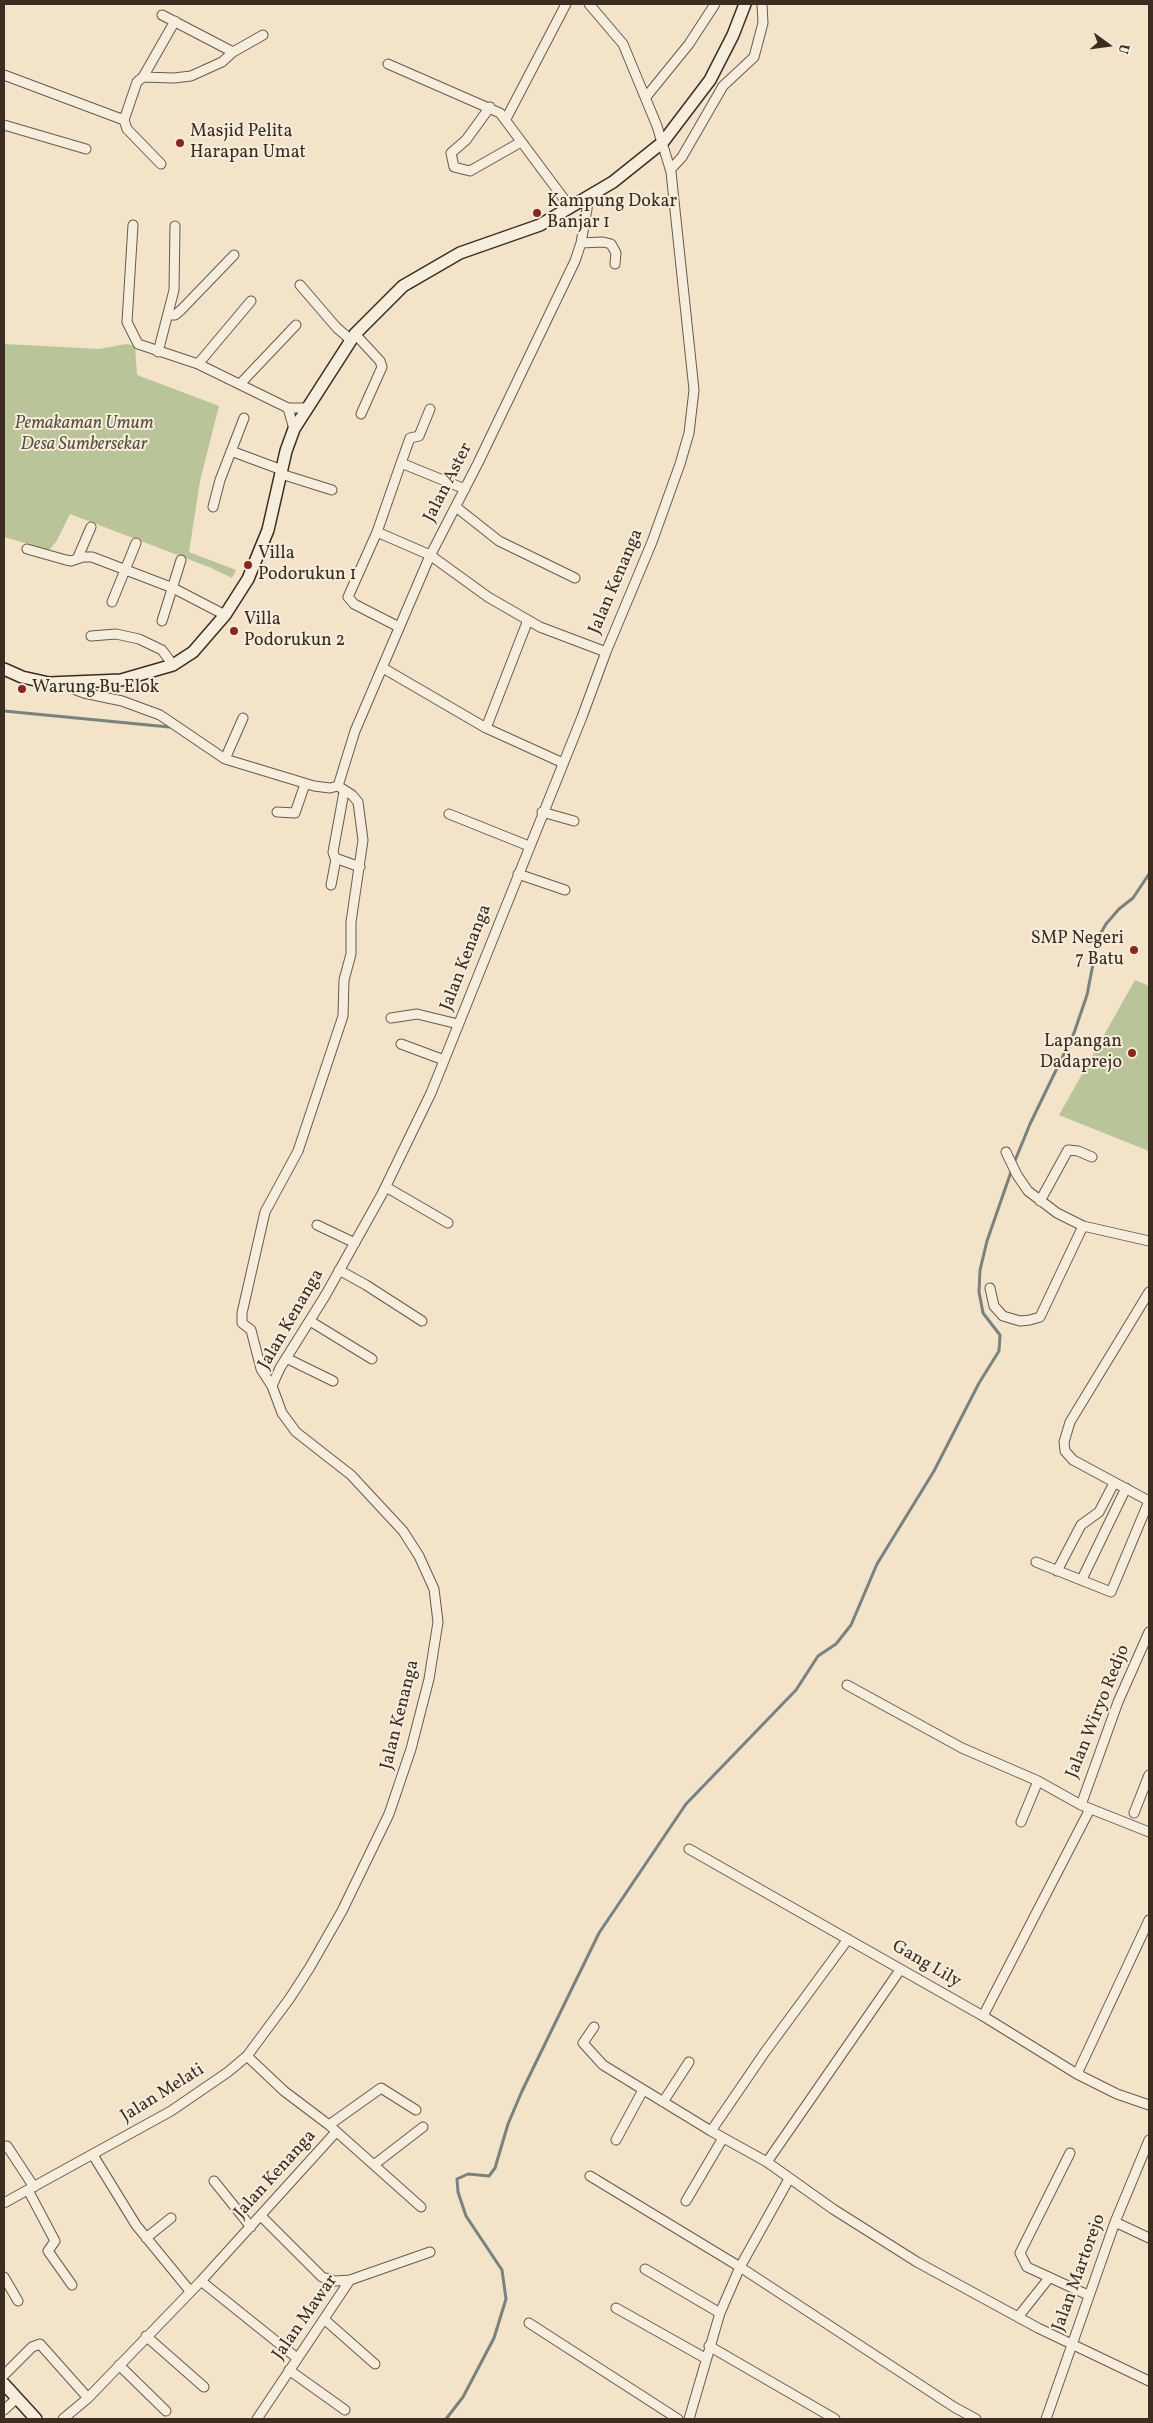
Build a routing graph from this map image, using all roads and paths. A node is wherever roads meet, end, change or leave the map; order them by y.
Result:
1 (566, 4) edge
2 (589, 4) edge
3 (715, 4) edge
4 (762, 4) edge
5 (744, 6) edge
6 (162, 14) dead end
7 (175, 21) junction
8 (263, 35) dead end
9 (233, 52) junction
10 (388, 64) dead end
11 (4, 75) edge
12 (143, 77) junction
13 (646, 97) junction
14 (490, 107) junction
15 (506, 119) junction
16 (124, 120) junction
17 (4, 125) edge
18 (521, 142) junction
19 (663, 142) junction
20 (86, 149) dead end
21 (161, 164) dead end
22 (671, 172) junction
23 (589, 197) junction
24 (570, 207) junction
25 (133, 225) dead end
26 (175, 226) dead end
27 (581, 243) junction
28 (234, 255) dead end
29 (615, 264) dead end
30 (300, 285) dead end
31 (251, 301) dead end
32 (169, 316) junction
33 (296, 325) dead end
34 (353, 337) junction
35 (158, 352) junction
36 (198, 364) junction
37 (240, 384) junction
38 (288, 408) junction
39 (308, 408) junction
40 (430, 409) dead end
41 (361, 414) dead end
42 (244, 418) dead end
43 (294, 429) junction
44 (231, 451) junction
45 (401, 463) junction
46 (282, 472) junction
47 (464, 489) junction
48 (332, 490) dead end
49 (213, 507) dead end
50 (456, 507) junction
51 (91, 527) dead end
52 (376, 532) junction
53 (136, 543) dead end
54 (27, 549) dead end
55 (430, 555) junction
56 (78, 557) junction
57 (181, 560) dead end
58 (125, 571) junction
59 (575, 578) dead end
60 (173, 588) junction
61 (112, 602) dead end
62 (225, 615) junction
63 (528, 620) junction
64 (162, 621) dead end
65 (399, 627) junction
66 (90, 636) dead end
67 (606, 652) junction
68 (173, 665) junction
69 (383, 668) junction
70 (4, 669) edge
71 (60, 684) junction
72 (243, 718) dead end
73 (486, 728) junction
74 (225, 759) junction
75 (563, 763) junction
76 (305, 784) junction
77 (341, 789) junction
78 (278, 812) dead end
79 (542, 812) junction
80 (449, 814) dead end
81 (574, 821) dead end
82 (529, 846) junction
83 (336, 859) junction
84 (360, 867) junction
85 (518, 874) junction
86 (331, 885) dead end
87 (565, 890) dead end
88 (391, 1018) dead end
89 (458, 1024) junction
90 (401, 1044) dead end
91 (444, 1060) junction
92 (1006, 1152) dead end
93 (1092, 1157) dead end
94 (386, 1186) junction
95 (1040, 1201) junction
96 (448, 1223) dead end
97 (316, 1225) dead end
98 (1083, 1226) junction
99 (1149, 1241) edge
100 (355, 1242) junction
101 (339, 1270) junction
102 (990, 1288) dead end
103 (1149, 1292) edge
104 (310, 1321) junction
105 (422, 1321) dead end
106 (286, 1358) junction
107 (372, 1359) dead end
108 (333, 1381) dead end
109 (272, 1386) junction
110 (1114, 1483) junction
111 (1126, 1488) junction
112 (1149, 1501) edge
113 (1036, 1562) dead end
114 (1057, 1571) junction
115 (1082, 1579) junction
116 (1149, 1632) edge
117 (847, 1685) dead end
118 (1149, 1775) edge
119 (1038, 1781) junction
120 (1081, 1805) junction
121 (1090, 1809) junction
122 (1134, 1813) dead end
123 (1021, 1822) dead end
124 (1149, 1832) edge
125 (689, 1849) dead end
126 (1149, 1920) edge
127 (848, 1939) junction
128 (900, 1970) junction
129 (983, 2016) junction
130 (594, 2027) dead end
131 (247, 2056) junction
132 (689, 2062) dead end
133 (1077, 2074) junction
134 (643, 2090) junction
135 (663, 2102) junction
136 (1149, 2105) edge
137 (416, 2110) dead end
138 (423, 2127) dead end
139 (333, 2128) junction
140 (711, 2131) junction
141 (723, 2138) junction
142 (616, 2140) dead end
143 (1149, 2140) edge
144 (7, 2146) dead end
145 (1070, 2153) dead end
146 (93, 2155) junction
147 (767, 2162) junction
148 (374, 2164) junction
149 (590, 2176) dead end
150 (789, 2179) junction
151 (214, 2181) dead end
152 (31, 2189) junction
153 (686, 2201) dead end
154 (4, 2203) edge
155 (421, 2206) dead end
156 (261, 2216) junction
157 (171, 2218) dead end
158 (1114, 2222) junction
159 (251, 2227) junction
160 (146, 2238) junction
161 (1149, 2238) edge
162 (430, 2252) dead end
163 (740, 2267) junction
164 (646, 2269) dead end
165 (4, 2277) edge
166 (1049, 2278) junction
167 (350, 2280) junction
168 (201, 2281) junction
169 (72, 2284) dead end
170 (190, 2290) junction
171 (1088, 2296) junction
172 (18, 2301) dead end
173 (616, 2308) dead end
174 (720, 2313) junction
175 (1018, 2317) junction
176 (324, 2319) junction
177 (529, 2323) dead end
178 (146, 2336) junction
179 (1071, 2345) junction
180 (709, 2346) junction
181 (297, 2358) junction
182 (705, 2358) junction
183 (375, 2364) dead end
184 (119, 2365) junction
185 (289, 2370) junction
186 (4, 2376) edge
187 (1149, 2381) edge
188 (4, 2384) edge
189 (204, 2387) dead end
190 (17, 2398) junction
191 (88, 2398) junction
192 (4, 2410) edge
193 (346, 2410) dead end
194 (166, 2411) dead end
195 (36, 2419) edge
196 (63, 2419) edge
197 (258, 2419) edge
198 (678, 2419) edge
199 (689, 2419) edge
200 (835, 2419) edge
201 (976, 2419) edge
202 (1046, 2419) edge

1 - 15 street
2 - 13 street, Jalan Kenanga
3 - 13 street
4 - 22 street
5 - 19 main road
6 - 7 street
7 - 9 street
7 - 12 street
8 - 9 street
9 - 12 street
10 - 14 street
11 - 16 street
12 - 16 street
13 - 19 street, Jalan Kenanga
14 - 15 street
14 - 18 street
15 - 18 street
16 - 21 street
17 - 20 street
18 - 24 street
19 - 22 street, Jalan Kenanga
19 - 23 main road
22 - 67 street, Jalan Kenanga
23 - 24 main road
23 - 27 street, Jalan Aster
24 - 34 main road
25 - 35 street
26 - 32 street
27 - 29 street
27 - 47 street, Jalan Aster
28 - 32 street
30 - 34 street
31 - 36 street
32 - 35 street
33 - 37 street
34 - 39 main road
34 - 41 street
35 - 36 street
36 - 37 street
37 - 38 street
38 - 39 street
38 - 43 street
39 - 43 main road
40 - 45 street
42 - 44 street
43 - 46 main road
44 - 46 street
44 - 49 street
45 - 47 street
45 - 52 street
46 - 48 street
46 - 62 main road
47 - 50 street, Jalan Aster
50 - 55 street, Jalan Aster
50 - 59 street
51 - 56 street
52 - 55 street
52 - 65 street
53 - 58 street
54 - 56 street
55 - 63 street
55 - 65 street, Jalan Aster
56 - 58 street
57 - 60 street
58 - 60 street
58 - 61 street
60 - 62 street
60 - 64 street
62 - 68 main road
63 - 67 street
63 - 73 street
65 - 69 street, Jalan Aster
66 - 68 street
67 - 75 street, Jalan Kenanga
68 - 71 main road
69 - 73 street
69 - 77 street, Jalan Aster
70 - 71 main road
71 - 74 street
72 - 74 street
73 - 75 street
74 - 76 street
75 - 79 street, Jalan Kenanga
76 - 77 street
76 - 78 street
77 - 83 street, Jalan Aster
77 - 84 street
79 - 81 street
79 - 82 street, Jalan Kenanga
80 - 82 street
82 - 85 street, Jalan Kenanga
83 - 84 street
83 - 86 street, Jalan Aster
84 - 109 street
85 - 87 street
85 - 89 street, Jalan Kenanga
88 - 89 street
89 - 91 street, Jalan Kenanga
90 - 91 street
91 - 94 street, Jalan Kenanga
92 - 95 street
93 - 95 street
94 - 96 street
94 - 100 street, Jalan Kenanga
95 - 98 street
97 - 100 street
98 - 99 street
98 - 102 street
100 - 101 street, Jalan Kenanga
101 - 104 street, Jalan Kenanga
101 - 105 street
103 - 110 street
104 - 106 street, Jalan Kenanga
104 - 107 street
106 - 108 street
106 - 109 street, Jalan Kenanga
109 - 131 street, Jalan Kenanga
110 - 111 street
110 - 114 street
111 - 112 street
111 - 115 street
112 - 115 street
113 - 114 street
114 - 115 street
116 - 120 street, Jalan Wiryo Redjo
117 - 119 street
118 - 122 street
119 - 120 street
119 - 123 street
120 - 121 street
121 - 124 street
121 - 129 street
125 - 127 street, Gang Lily
126 - 133 street
127 - 128 street, Gang Lily
127 - 140 street
128 - 129 street, Gang Lily
128 - 147 street
129 - 133 street, Gang Lily
130 - 134 street
131 - 139 street, Jalan Kenanga
131 - 146 street, Jalan Melati
132 - 135 street
133 - 136 street, Gang Lily
134 - 135 street
134 - 142 street
135 - 140 street
137 - 139 street
138 - 148 street
139 - 148 street
139 - 156 street, Jalan Kenanga
140 - 141 street
141 - 147 street
141 - 153 street
143 - 158 street, Jalan Martorejo
144 - 152 street
145 - 166 street
146 - 152 street, Jalan Melati
146 - 160 street
147 - 150 street
148 - 155 street
149 - 163 street
150 - 163 street
150 - 175 street
151 - 159 street
152 - 154 street, Jalan Melati
152 - 169 street
156 - 159 street, Jalan Kenanga
156 - 167 street
157 - 160 street
158 - 161 street
158 - 171 street, Jalan Martorejo
159 - 168 street, Jalan Kenanga
160 - 170 street
162 - 167 street, Jalan Mawar
163 - 174 street
163 - 201 street
164 - 174 street
165 - 172 street
166 - 171 street
166 - 175 street
167 - 176 street, Jalan Mawar
168 - 170 street, Jalan Kenanga
168 - 181 street
170 - 178 street, Jalan Kenanga
171 - 179 street, Jalan Martorejo
173 - 182 street
174 - 180 street
175 - 179 street
176 - 181 street, Jalan Mawar
176 - 183 street
177 - 198 street
178 - 184 street, Jalan Kenanga
178 - 189 street
179 - 187 street
179 - 202 street, Jalan Martorejo
180 - 182 street
180 - 200 street
181 - 185 street, Jalan Mawar
182 - 199 street
184 - 191 street, Jalan Kenanga
184 - 194 street
185 - 193 street
185 - 197 street, Jalan Mawar
186 - 191 street
188 - 190 main road
190 - 192 street
190 - 195 main road
191 - 196 street, Jalan Kenanga

